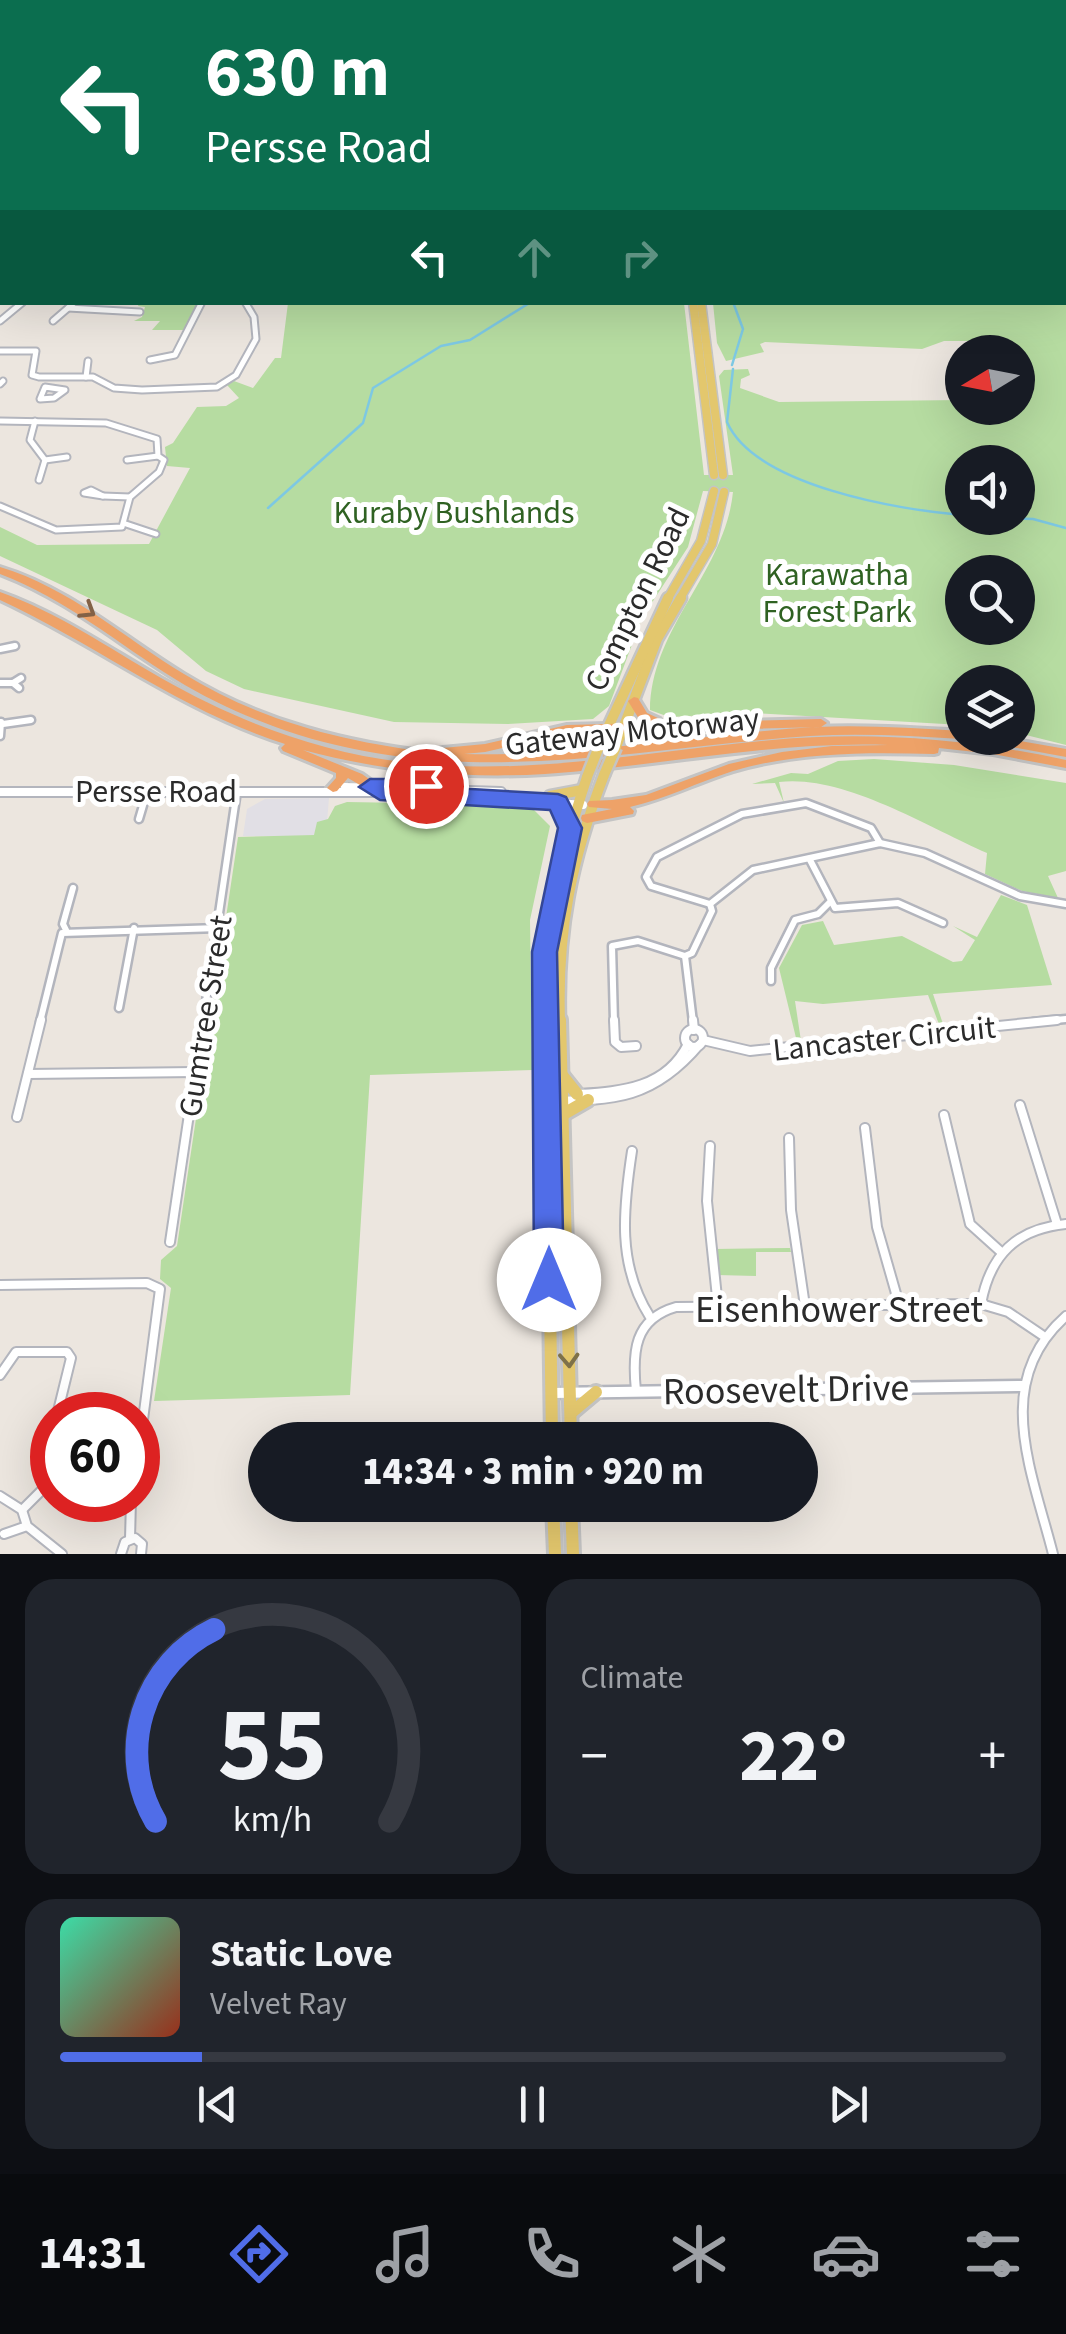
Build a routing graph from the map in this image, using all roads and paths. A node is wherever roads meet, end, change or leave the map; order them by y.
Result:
1 (110, 0) edge
2 (143, 0) edge
3 (72, 305) edge
4 (201, 305) edge
5 (247, 305) edge
6 (693, 305) edge
7 (701, 305) edge
8 (68, 308) junction
9 (140, 312) dead end
10 (53, 321) dead end
11 (0, 351) edge
12 (150, 360) dead end
13 (88, 362) dead end
14 (86, 376) junction
15 (0, 421) edge
16 (34, 421) junction
17 (158, 456) junction
18 (67, 457) dead end
19 (45, 460) junction
20 (127, 460) dead end
21 (39, 480) dead end
22 (102, 496) dead end
23 (130, 497) junction
24 (0, 506) edge
25 (126, 524) junction
26 (156, 534) dead end
27 (0, 570) edge
28 (0, 596) edge
29 (16, 646) dead end
30 (96, 646) junction
31 (0, 649) edge
32 (21, 678) dead end
33 (0, 683) edge
34 (634, 701) junction
35 (31, 720) dead end
36 (2, 723) edge
37 (608, 724) junction
38 (664, 724) junction
39 (624, 726) junction
40 (945, 732) edge
41 (945, 734) edge
42 (0, 736) edge
43 (327, 739) junction
44 (1035, 752) edge
45 (1062, 760) edge
46 (342, 770) junction
47 (333, 788) junction
48 (375, 789) junction
49 (311, 790) junction
50 (147, 791) junction
51 (237, 791) junction
52 (0, 792) edge
53 (578, 798) junction
54 (554, 799) junction
55 (590, 811) junction
56 (139, 820) dead end
57 (570, 828) junction
58 (880, 843) junction
59 (810, 860) junction
60 (74, 888) dead end
61 (830, 903) junction
62 (710, 904) junction
63 (1064, 904) edge
64 (1066, 913) edge
65 (943, 923) dead end
66 (134, 928) junction
67 (219, 928) junction
68 (66, 930) junction
69 (685, 956) junction
70 (771, 982) dead end
71 (119, 1008) dead end
72 (1066, 1019) edge
73 (694, 1030) junction
74 (702, 1042) junction
75 (688, 1044) junction
76 (636, 1046) dead end
77 (196, 1072) junction
78 (28, 1074) junction
79 (561, 1074) junction
80 (583, 1097) junction
81 (547, 1098) junction
82 (562, 1104) junction
83 (1020, 1105) dead end
84 (944, 1115) dead end
85 (16, 1117) dead end
86 (866, 1128) dead end
87 (789, 1138) dead end
88 (710, 1146) dead end
89 (632, 1150) dead end
90 (1062, 1224) edge
91 (170, 1242) dead end
92 (1000, 1251) junction
93 (0, 1285) edge
94 (899, 1304) junction
95 (981, 1304) junction
96 (805, 1306) junction
97 (718, 1307) junction
98 (1066, 1316) edge
99 (650, 1317) junction
100 (1042, 1335) junction
101 (0, 1376) edge
102 (1022, 1386) junction
103 (636, 1391) junction
104 (63, 1392) edge
105 (148, 1392) edge
106 (596, 1392) junction
107 (551, 1393) junction
108 (570, 1393) junction
109 (570, 1413) junction
110 (552, 1422) edge
111 (570, 1422) edge
112 (0, 1496) edge
113 (30, 1502) edge
114 (22, 1510) junction
115 (130, 1522) edge
116 (554, 1522) edge
117 (571, 1522) edge
118 (28, 1526) junction
119 (4, 1534) dead end
120 (130, 1539) junction
121 (62, 1554) edge
122 (121, 1554) edge
123 (143, 1554) edge
124 (554, 1554) edge
125 (572, 1554) edge
126 (1053, 1554) edge

1 - 2 street
3 - 8 street
4 - 12 street
5 - 14 street
6 - 7 main road, Compton Road
8 - 9 street
8 - 10 street
11 - 14 street
13 - 14 street
15 - 16 street
16 - 17 street
16 - 19 street
17 - 20 street
17 - 23 street
18 - 19 street
19 - 21 street
22 - 23 street
23 - 25 street
24 - 25 street
25 - 26 street
27 -> 43 highway, Gateway Motorway
28 - 30 highway, Gateway Motorway
29 - 31 street
30 - 45 highway, Gateway Motorway
30 - 46 highway
32 - 33 street
34 - 37 main road, Compton Road
34 - 38 highway
34 - 39 main road, Compton Road
35 - 36 street
36 - 42 street
37 - 39 highway
37 - 43 highway
37 - 53 main road, Compton Road, bridge
38 - 39 highway
38 - 40 highway
39 - 55 main road, Compton Road, bridge
41 - 43 highway, Gateway Motorway
44 - 45 highway
45 - 55 highway
46 - 47 highway
46 - 48 highway
47 - 48 street, Persse Road
47 - 49 street, Persse Road
48 - 49 street, Persse Road
48 - 54 street, Persse Road
49 - 51 street, Persse Road
50 - 51 street, Persse Road
50 - 52 street, Persse Road
50 - 56 street
51 - 67 street, Gumtree Street
53 - 54 main road
53 - 55 street
53 - 57 main road, Compton Road
54 - 57 main road
55 - 79 main road, Compton Road
57 - 81 main road, Compton Road
58 - 59 street
58 - 62 street
58 - 63 street
59 - 61 street
59 - 62 street
60 - 68 street
61 - 65 street
61 - 70 street
62 - 69 street
63 - 64 street
66 - 67 street
66 - 68 street
66 - 71 street
67 - 77 street, Gumtree Street
68 - 78 street
69 - 73 street
69 - 76 street
72 - 74 street, Lancaster Circuit
73 - 74 street
73 - 75 street
74 - 75 street, Lancaster Circuit
74 - 80 street
75 - 80 street
77 - 78 street
77 - 91 street, Gumtree Street
78 - 85 street
79 - 80 main road
79 - 82 main road, Compton Road
80 - 82 main road
80 - 82 street
81 - 82 street
81 - 107 main road, Compton Road
82 -> 108 main road, Compton Road
83 - 90 street
84 - 92 street
86 - 94 street
87 - 96 street
88 - 97 street
89 - 99 street
90 - 92 street
92 - 95 street
93 - 105 street
94 - 95 street, Eisenhower Street
94 - 96 street, Eisenhower Street
95 - 100 street, Eisenhower Street
96 - 97 street, Eisenhower Street
97 - 99 street, Eisenhower Street
98 - 100 street
99 - 103 street, Eisenhower Street
100 - 102 street
101 - 104 street
102 - 103 street, Roosevelt Drive
102 - 126 street
103 - 106 street, Roosevelt Drive
106 - 108 street, Roosevelt Drive
106 - 109 main road
107 - 108 street, Roosevelt Drive
107 - 110 main road, Compton Road
108 - 109 main road, Compton Road
109 - 111 main road, Compton Road
112 - 114 street
113 - 114 street
114 - 118 street
115 - 120 street
116 - 124 main road
117 - 125 main road
118 - 119 street
118 - 121 street
120 - 122 street
120 - 123 street

